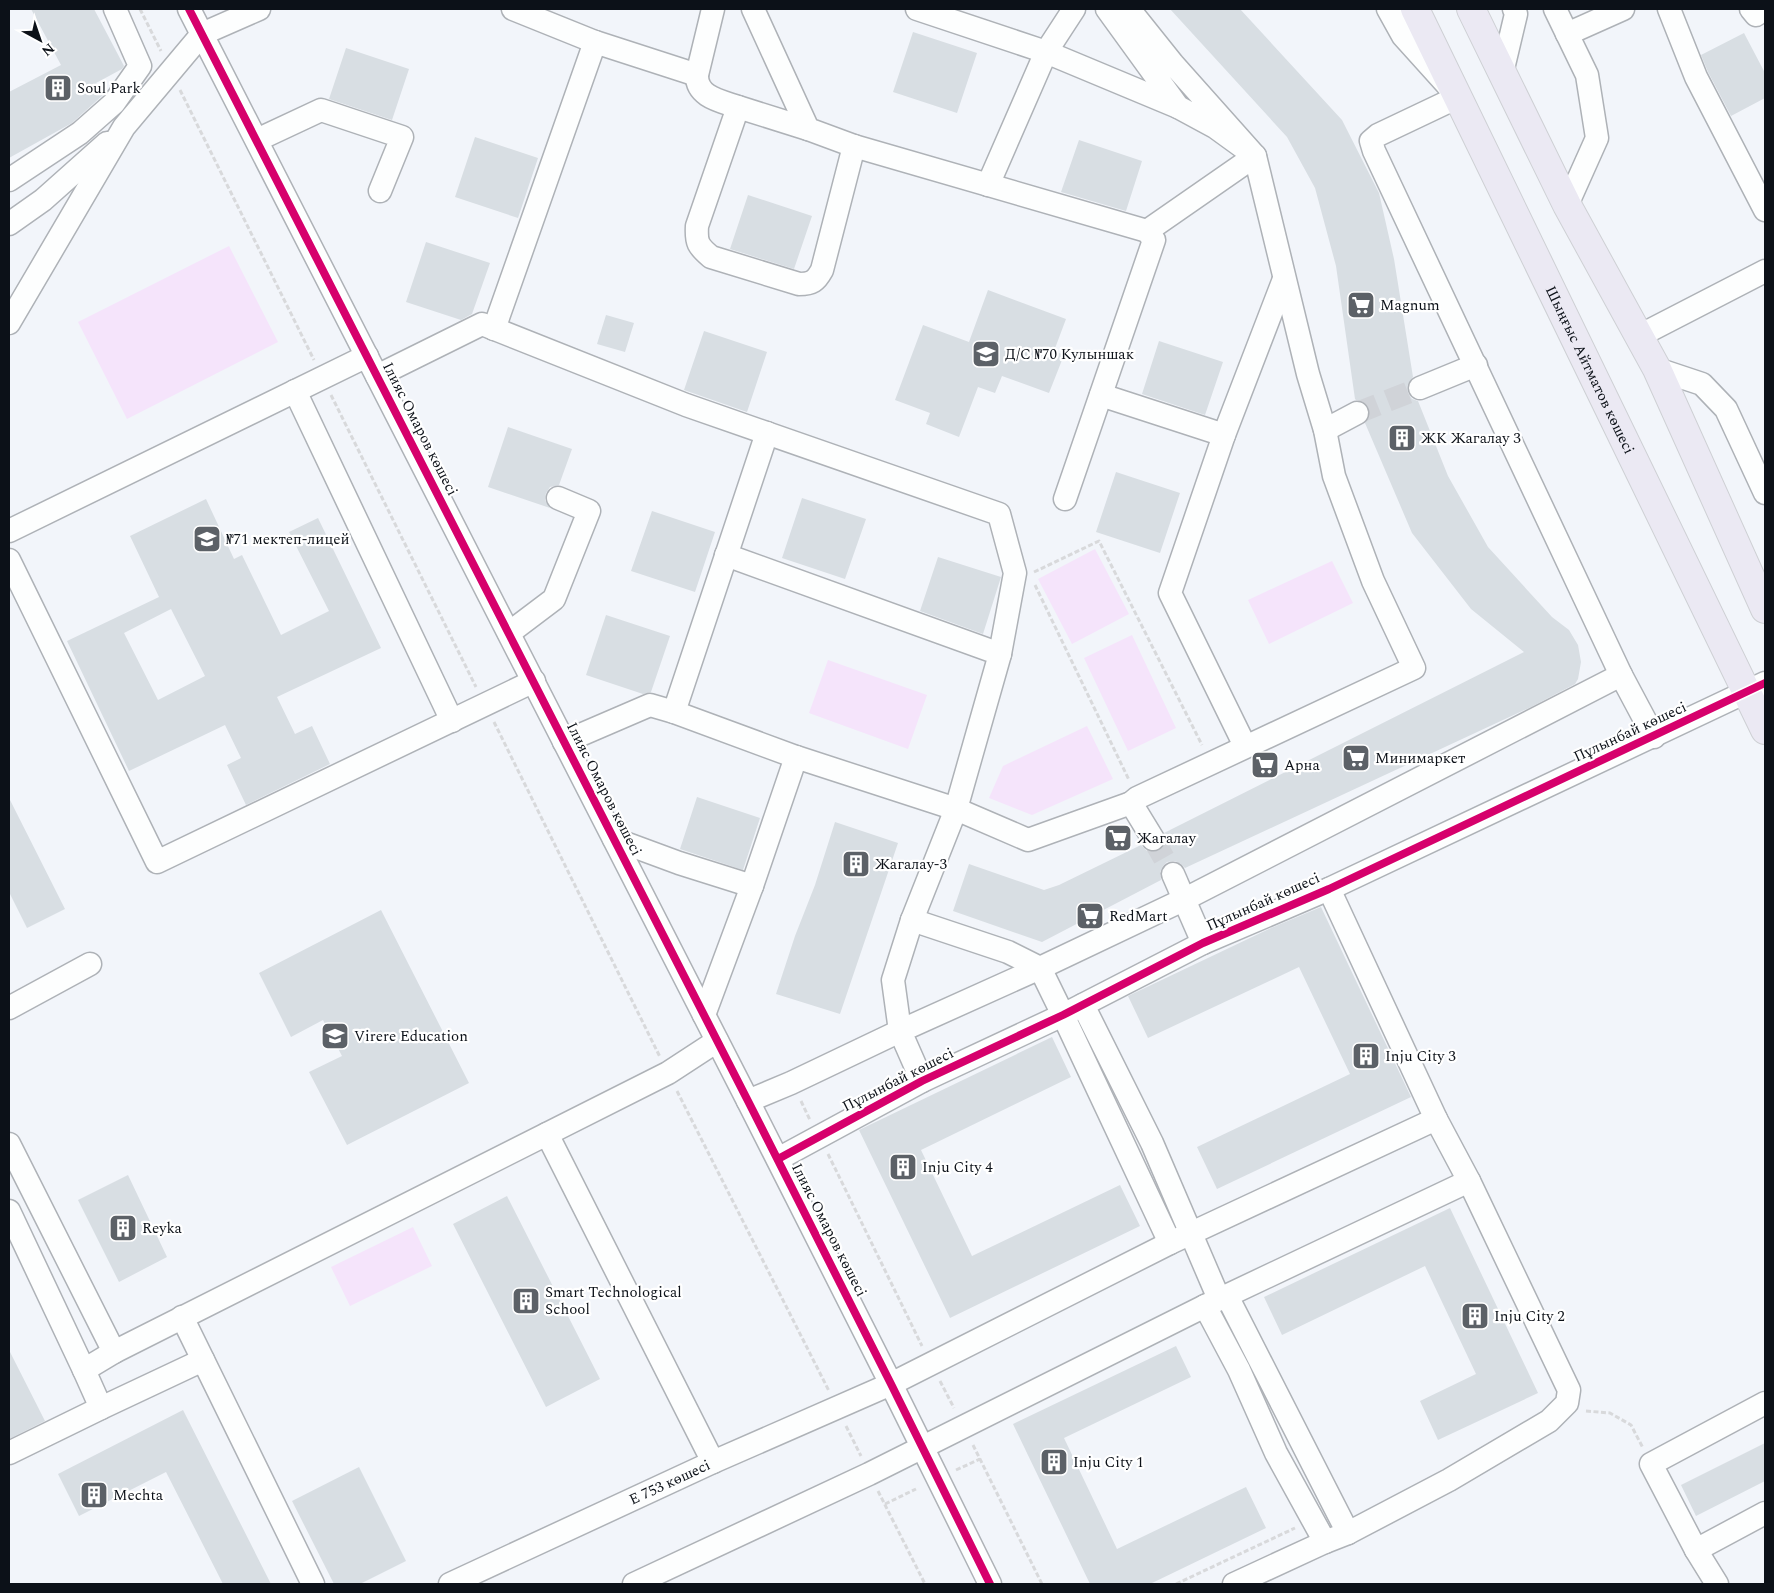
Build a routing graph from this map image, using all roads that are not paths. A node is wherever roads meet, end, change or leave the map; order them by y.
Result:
1 (115, 9) edge
2 (189, 9) edge
3 (259, 9) edge
4 (513, 9) edge
5 (713, 9) edge
6 (753, 9) edge
7 (917, 9) edge
8 (1074, 9) edge
9 (1107, 9) edge
10 (1128, 9) edge
11 (1388, 9) edge
12 (1415, 9) edge
13 (1471, 9) edge
14 (1514, 9) edge
15 (1555, 9) edge
16 (1622, 9) edge
17 (1669, 9) edge
18 (202, 34) junction
19 (1567, 34) junction
20 (595, 42) junction
21 (1046, 52) junction
22 (1502, 73) junction
23 (697, 75) junction
24 (1458, 97) junction
25 (1178, 107) junction
26 (738, 108) junction
27 (124, 127) junction
28 (808, 129) junction
29 (257, 140) junction
30 (854, 146) junction
31 (1255, 156) junction
32 (9, 180) edge
33 (988, 185) junction
34 (380, 191) dead end
35 (1567, 205) junction
36 (1765, 210) edge
37 (9, 224) edge
38 (1147, 231) junction
39 (1765, 271) edge
40 (1284, 279) junction
41 (9, 323) edge
42 (494, 329) junction
43 (1639, 336) junction
44 (367, 356) junction
45 (1476, 365) junction
46 (1657, 369) junction
47 (377, 376) junction
48 (1420, 388) tunnel mouth
49 (295, 391) junction
50 (1101, 395) junction
51 (1357, 413) tunnel mouth
52 (1325, 430) junction
53 (767, 433) junction
54 (1224, 435) junction
55 (1765, 493) edge
56 (558, 498) dead end
57 (1065, 499) dead end
58 (9, 532) edge
59 (726, 555) junction
60 (9, 560) edge
61 (1765, 609) edge
62 (509, 633) junction
63 (1000, 654) junction
64 (1622, 675) junction
65 (534, 682) junction
66 (1756, 687) edge
67 (674, 712) junction
68 (452, 721) junction
69 (1765, 730) edge
70 (1654, 737) junction
71 (564, 742) junction
72 (1245, 746) junction
73 (796, 757) junction
74 (1134, 800) junction
75 (956, 809) junction
76 (614, 839) junction
77 (1153, 839) tunnel mouth
78 (1173, 874) tunnel mouth
79 (752, 886) junction
80 (1329, 889) junction
81 (1183, 900) junction
82 (912, 920) junction
83 (1203, 943) junction
84 (90, 964) dead end
85 (1040, 968) junction
86 (1083, 1005) junction
87 (9, 1008) edge
88 (704, 1015) junction
89 (1064, 1015) junction
90 (900, 1031) junction
91 (718, 1041) junction
92 (922, 1081) junction
93 (748, 1101) junction
94 (1436, 1119) junction
95 (547, 1134) junction
96 (1152, 1143) junction
97 (9, 1144) edge
98 (1129, 1155) junction
99 (778, 1160) junction
100 (1469, 1181) junction
101 (9, 1212) edge
102 (1191, 1233) junction
103 (1170, 1242) junction
104 (1217, 1301) junction
105 (182, 1317) junction
106 (114, 1352) junction
107 (203, 1360) junction
108 (84, 1370) junction
109 (891, 1384) junction
110 (1765, 1403) edge
111 (101, 1408) junction
112 (1300, 1440) junction
113 (923, 1447) junction
114 (9, 1453) edge
115 (1276, 1453) junction
116 (713, 1462) junction
117 (1765, 1513) edge
118 (1348, 1533) junction
119 (1325, 1542) junction
120 (1696, 1550) junction
121 (313, 1584) edge
122 (450, 1584) edge
123 (634, 1584) edge
124 (990, 1584) edge
125 (1234, 1584) edge
126 (1717, 1584) edge

1 - 32 street
2 - 18 street, Ілияс Омаров көшесі
3 - 18 street
4 - 20 street
5 - 23 street
6 - 28 street
7 - 21 street
8 - 21 street
9 - 25 street
10 - 31 street
11 - 24 street
12 - 24 main road, Шыңғыс Айтматов көшесі
13 - 22 main road
14 - 22 street
15 - 19 street
16 - 19 street
17 - 36 street
18 - 27 street
18 - 29 street, Ілияс Омаров көшесі
19 - 35 street
20 - 23 street
20 - 42 street
21 - 25 street
21 - 33 street
22 - 35 main road
23 - 26 street
24 - 45 street
24 - 66 main road, Шыңғыс Айтматов көшесі
25 - 31 street
26 - 28 street
26 - 30 street
27 - 37 street
27 - 41 street
28 - 30 street
29 - 34 street
29 - 44 street, Ілияс Омаров көшесі
30 - 33 street
31 - 38 street
31 - 40 street
33 - 38 street
35 - 43 main road
38 - 50 street
39 - 43 street
40 - 52 street
40 - 54 street
42 - 47 street
42 - 53 street
43 - 46 main road
44 - 47 street, Ілияс Омаров көшесі
44 - 49 street
45 - 48 street
45 - 64 street
46 - 55 street
46 - 61 main road
47 - 62 street, Ілияс Омаров көшесі
49 - 58 street
49 - 68 street
50 - 54 street
50 - 57 street
51 - 52 street
52 - 72 street
53 - 59 street
53 - 63 street
54 - 72 street
56 - 62 street
59 - 63 street
59 - 67 street
60 - 68 street
62 - 65 street, Ілияс Омаров көшесі
63 - 75 street
64 - 70 street
64 - 81 street
65 - 68 street
65 - 71 street, Ілияс Омаров көшесі
66 - 69 main road, Шыңғыс Айтматов көшесі
66 - 70 street, Пұлынбай көшесі
67 - 71 street
67 - 73 street
70 - 80 street, Пұлынбай көшесі
71 - 76 street, Ілияс Омаров көшесі
72 - 74 street
73 - 75 street
73 - 79 street
74 - 75 street
74 - 77 street
75 - 82 street
76 - 79 street
76 - 88 street, Ілияс Омаров көшесі
78 - 81 street
79 - 88 street
80 - 83 street, Пұлынбай көшесі
80 - 94 street
81 - 83 street
81 - 85 street
82 - 85 street
82 - 90 street
83 - 86 street, Пұлынбай көшесі
84 - 87 street
85 - 89 street
85 - 90 street
86 - 89 street, Пұлынбай көшесі
86 - 96 street
88 - 91 street, Ілияс Омаров көшесі
89 - 92 street, Пұлынбай көшесі
89 - 98 street
90 - 92 street
90 - 93 street
91 - 93 street, Ілияс Омаров көшесі
91 - 95 street
92 - 99 street, Пұлынбай көшесі
93 - 99 street, Ілияс Омаров көшесі
94 - 100 street
94 - 102 street, Е 753 көшесі
95 - 105 street
95 - 116 street
96 - 98 street
96 - 102 street
97 - 106 street
98 - 103 street
99 - 109 street, Ілияс Омаров көшесі
100 - 104 street
100 - 118 street
101 - 108 street
102 - 103 street, Е 753 көшесі
102 - 104 street
103 - 109 street, Е 753 көшесі
104 - 112 street
104 - 113 street
104 - 115 street
105 - 106 street
105 - 107 street
106 - 108 street
107 - 111 street
107 - 121 street
108 - 111 street
109 - 113 street, Ілияс Омаров көшесі
109 - 116 street, Е 753 көшесі
110 - 120 street
111 - 114 street
112 - 115 street
112 - 118 street
113 - 123 street
113 - 124 street, Ілияс Омаров көшесі
115 - 119 street
116 - 122 street, Е 753 көшесі
117 - 120 street
118 - 119 street
119 - 125 street
120 - 126 street

